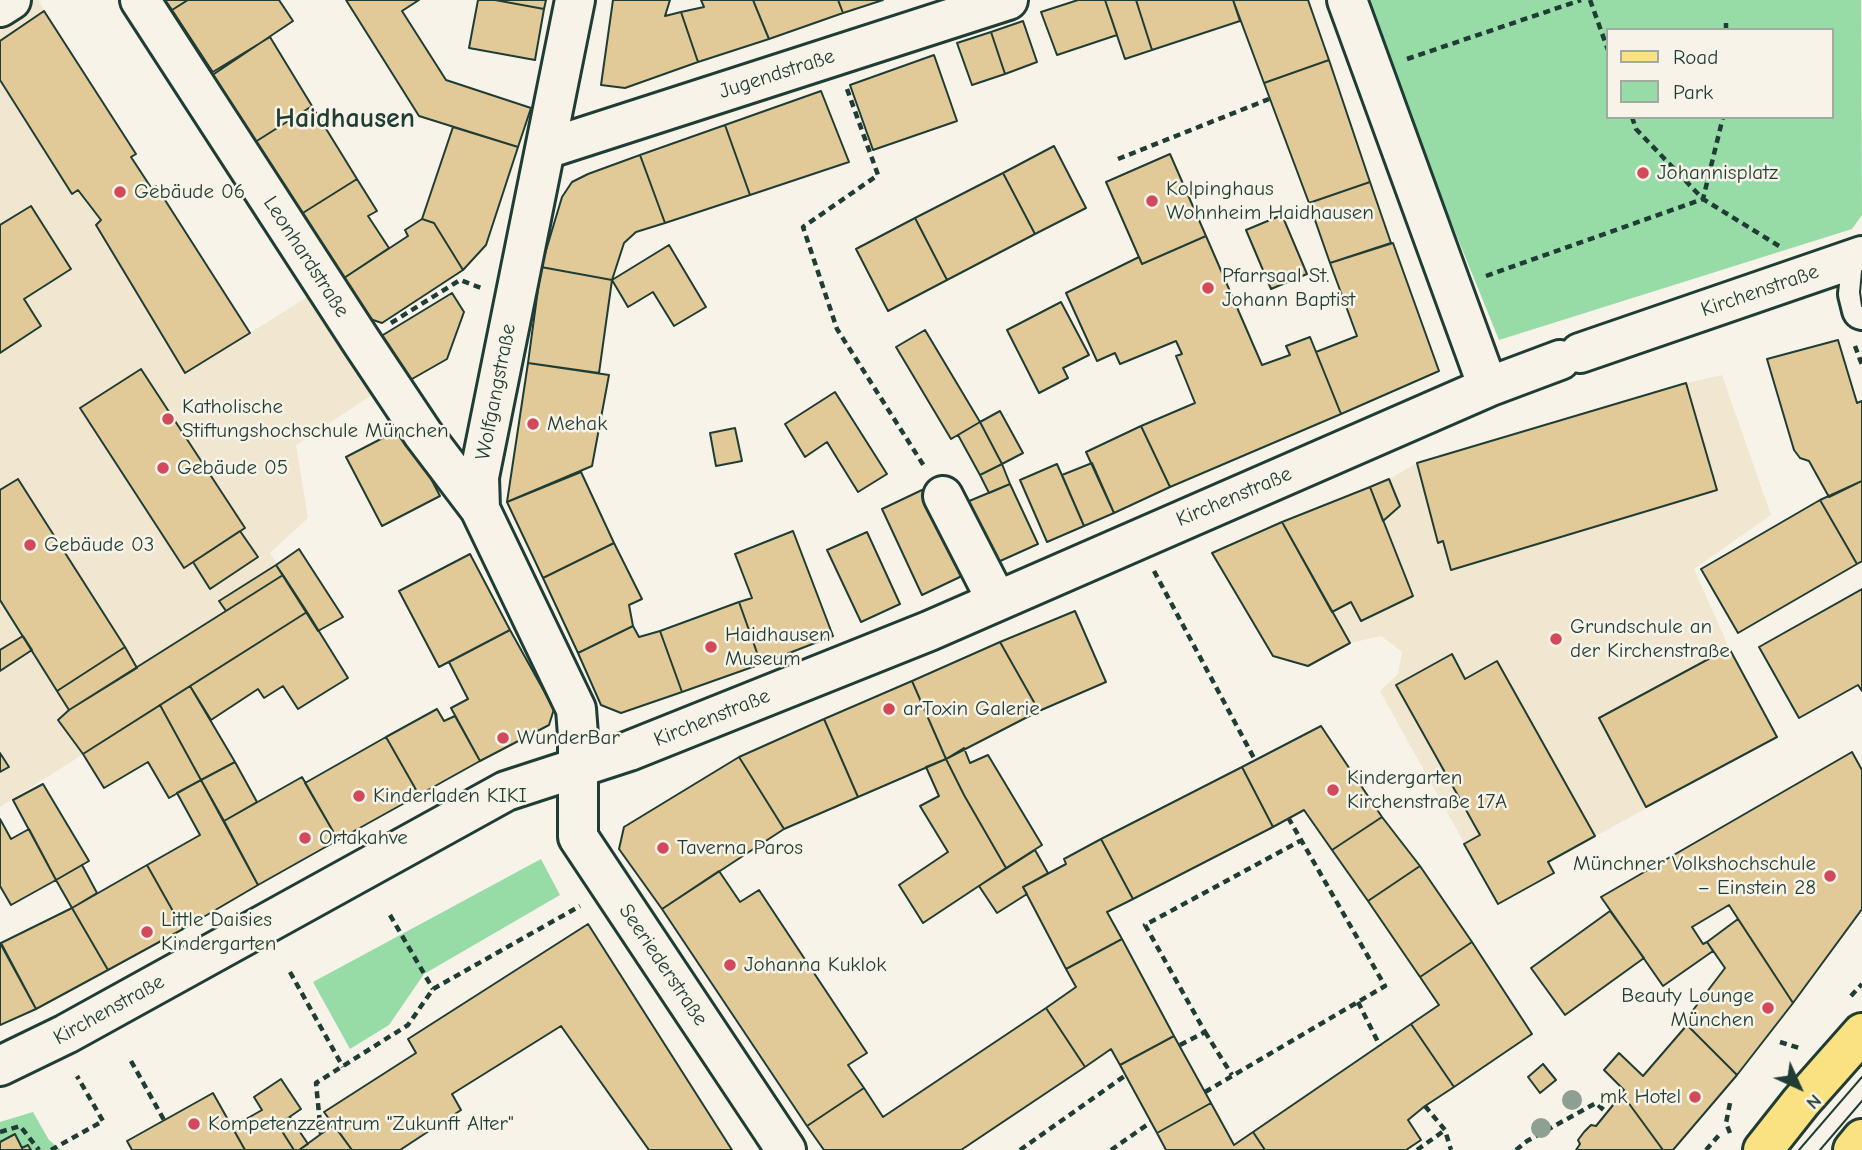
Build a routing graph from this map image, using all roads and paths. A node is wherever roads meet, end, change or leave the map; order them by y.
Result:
1 (11, 0) edge
2 (141, 0) edge
3 (575, 0) edge
4 (1008, 0) edge
5 (1348, 0) edge
6 (1581, 0) edge
7 (1590, 0) edge
8 (0, 7) edge
9 (1726, 19) dead end
10 (1726, 28) edge
11 (1606, 44) edge
12 (1373, 71) junction
13 (843, 76) dead end
14 (1269, 99) dead end
15 (1633, 119) edge
16 (1723, 119) edge
17 (546, 149) junction
18 (1118, 159) dead end
19 (1703, 199) junction
20 (1786, 250) dead end
21 (1862, 258) edge
22 (1452, 289) junction
23 (515, 299) junction
24 (1862, 310) edge
25 (360, 341) junction
26 (1488, 387) junction
27 (943, 496) joint
28 (480, 509) junction
29 (1137, 540) junction
30 (997, 601) junction
31 (1255, 760) dead end
32 (577, 769) junction
33 (1289, 818) dead end
34 (1300, 841) junction
35 (584, 904) dead end
36 (390, 915) dead end
37 (290, 972) dead end
38 (433, 989) junction
39 (1358, 1002) junction
40 (1205, 1031) junction
41 (1862, 1033) edge
42 (1180, 1045) dead end
43 (1380, 1046) dead end
44 (131, 1061) dead end
45 (0, 1066) edge
46 (343, 1067) junction
47 (1126, 1075) dead end
48 (1232, 1075) junction
49 (77, 1076) dead end
50 (1205, 1092) dead end
51 (1730, 1103) dead end
52 (1425, 1106) dead end
53 (1607, 1113) dead end
54 (164, 1120) dead end
55 (1151, 1122) dead end
56 (1445, 1130) junction
57 (0, 1132) edge
58 (321, 1134) dead end
59 (1720, 1134) dead end
60 (1862, 1139) edge
61 (1748, 1145) edge
62 (40, 1150) edge
63 (51, 1150) edge
64 (786, 1150) edge
65 (1020, 1150) edge
66 (1111, 1150) edge
67 (1416, 1150) edge
68 (1451, 1150) edge
69 (1516, 1150) edge
70 (1706, 1150) edge
71 (1853, 1150) edge

1 - 8 street
2 - 25 street, Leonhardstraße
3 - 17 street, Wolfgangstraße
4 - 17 street, Jugendstraße
5 - 12 street
6 - 12 path
7 - 11 path
9 - 10 path
12 - 22 street
13 - 27 path
14 - 18 path
15 - 19 path
16 - 19 path
17 - 23 street, Wolfgangstraße
19 - 20 path
19 - 22 path
21 - 24 street
21 - 26 street, Kirchenstraße
22 - 26 street
23 - 25 path
23 - 28 street, Wolfgangstraße
25 - 28 street, Leonhardstraße
26 - 29 street, Kirchenstraße
27 - 30 street
28 - 32 street, Wolfgangstraße
29 - 30 street, Kirchenstraße
29 - 31 path
30 - 32 street, Kirchenstraße
32 - 45 street, Kirchenstraße
32 - 64 street, Seeriederstraße
33 - 34 path
34 - 39 path
34 - 40 path
35 - 38 path
36 - 38 path
37 - 46 path
38 - 46 path
39 - 43 path
39 - 48 path
40 - 42 path
40 - 48 path
41 - 61 main road
44 - 54 path
46 - 58 path
47 - 65 path
48 - 50 path
49 - 63 path
51 - 61 path
52 - 56 path
53 - 69 path
55 - 66 path
56 - 67 path
56 - 68 path
57 - 62 path
59 - 70 path
60 - 71 main road

